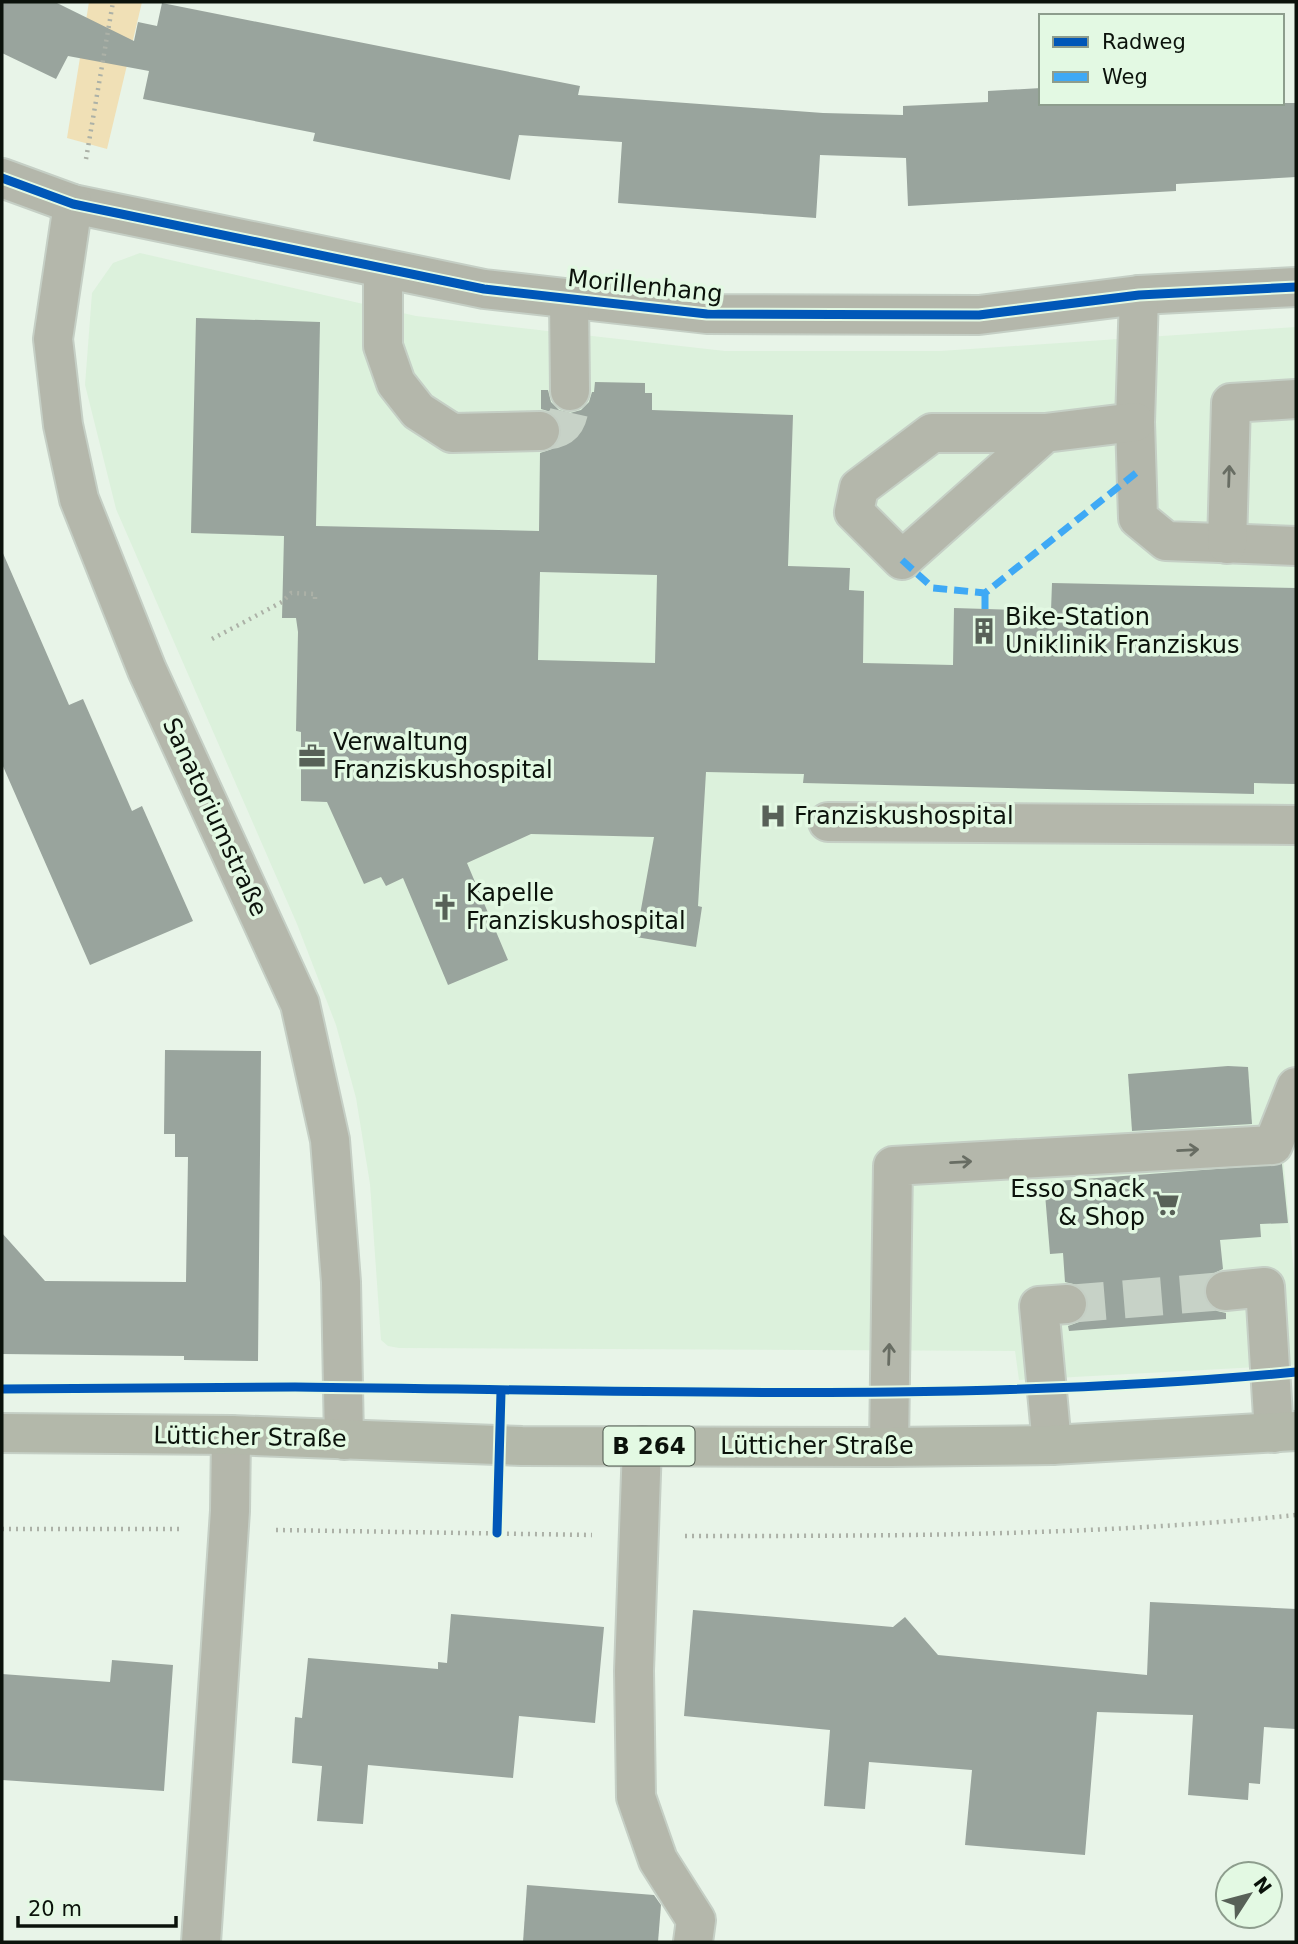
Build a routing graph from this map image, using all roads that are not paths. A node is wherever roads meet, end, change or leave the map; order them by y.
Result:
1 (2, 178) edge
2 (73, 204) junction
3 (383, 269) junction
4 (1296, 287) edge
5 (1139, 295) junction
6 (569, 298) junction
7 (570, 391) tunnel mouth
8 (1296, 399) edge
9 (1135, 422) junction
10 (540, 431) tunnel mouth
11 (1045, 433) junction
12 (1227, 544) junction
13 (1296, 546) edge
14 (828, 822) dead end
15 (1296, 825) edge
16 (1296, 1087) edge
17 (1225, 1291) tunnel mouth
18 (1067, 1304) tunnel mouth
19 (1285, 1432) edge
20 (2, 1433) edge
21 (231, 1435) junction
22 (344, 1440) junction
23 (1052, 1445) junction
24 (642, 1446) junction
25 (889, 1447) junction
26 (201, 1942) edge
27 (693, 1942) edge

1 - 2 street, Morillenhang
2 - 3 street, Morillenhang
2 - 22 street, Sanatoriumstraße
3 - 6 street, Morillenhang
3 - 10 street
4 - 5 street, Morillenhang
5 - 6 street, Morillenhang
5 - 9 street
6 - 7 street
12 -> 8 street
9 - 11 street
9 - 12 street
11 - 11 street
12 - 13 street
14 - 15 street
25 -> 16 street
17 - 19 street
18 - 23 street
19 - 23 main road, Lütticher Straße / B 264
20 - 21 main road, Lütticher Straße / B 264
21 - 22 main road, Lütticher Straße / B 264
21 - 26 street
22 - 24 main road, Lütticher Straße / B 264
23 - 25 main road, Lütticher Straße / B 264
24 - 25 main road, Lütticher Straße / B 264
24 - 27 street

